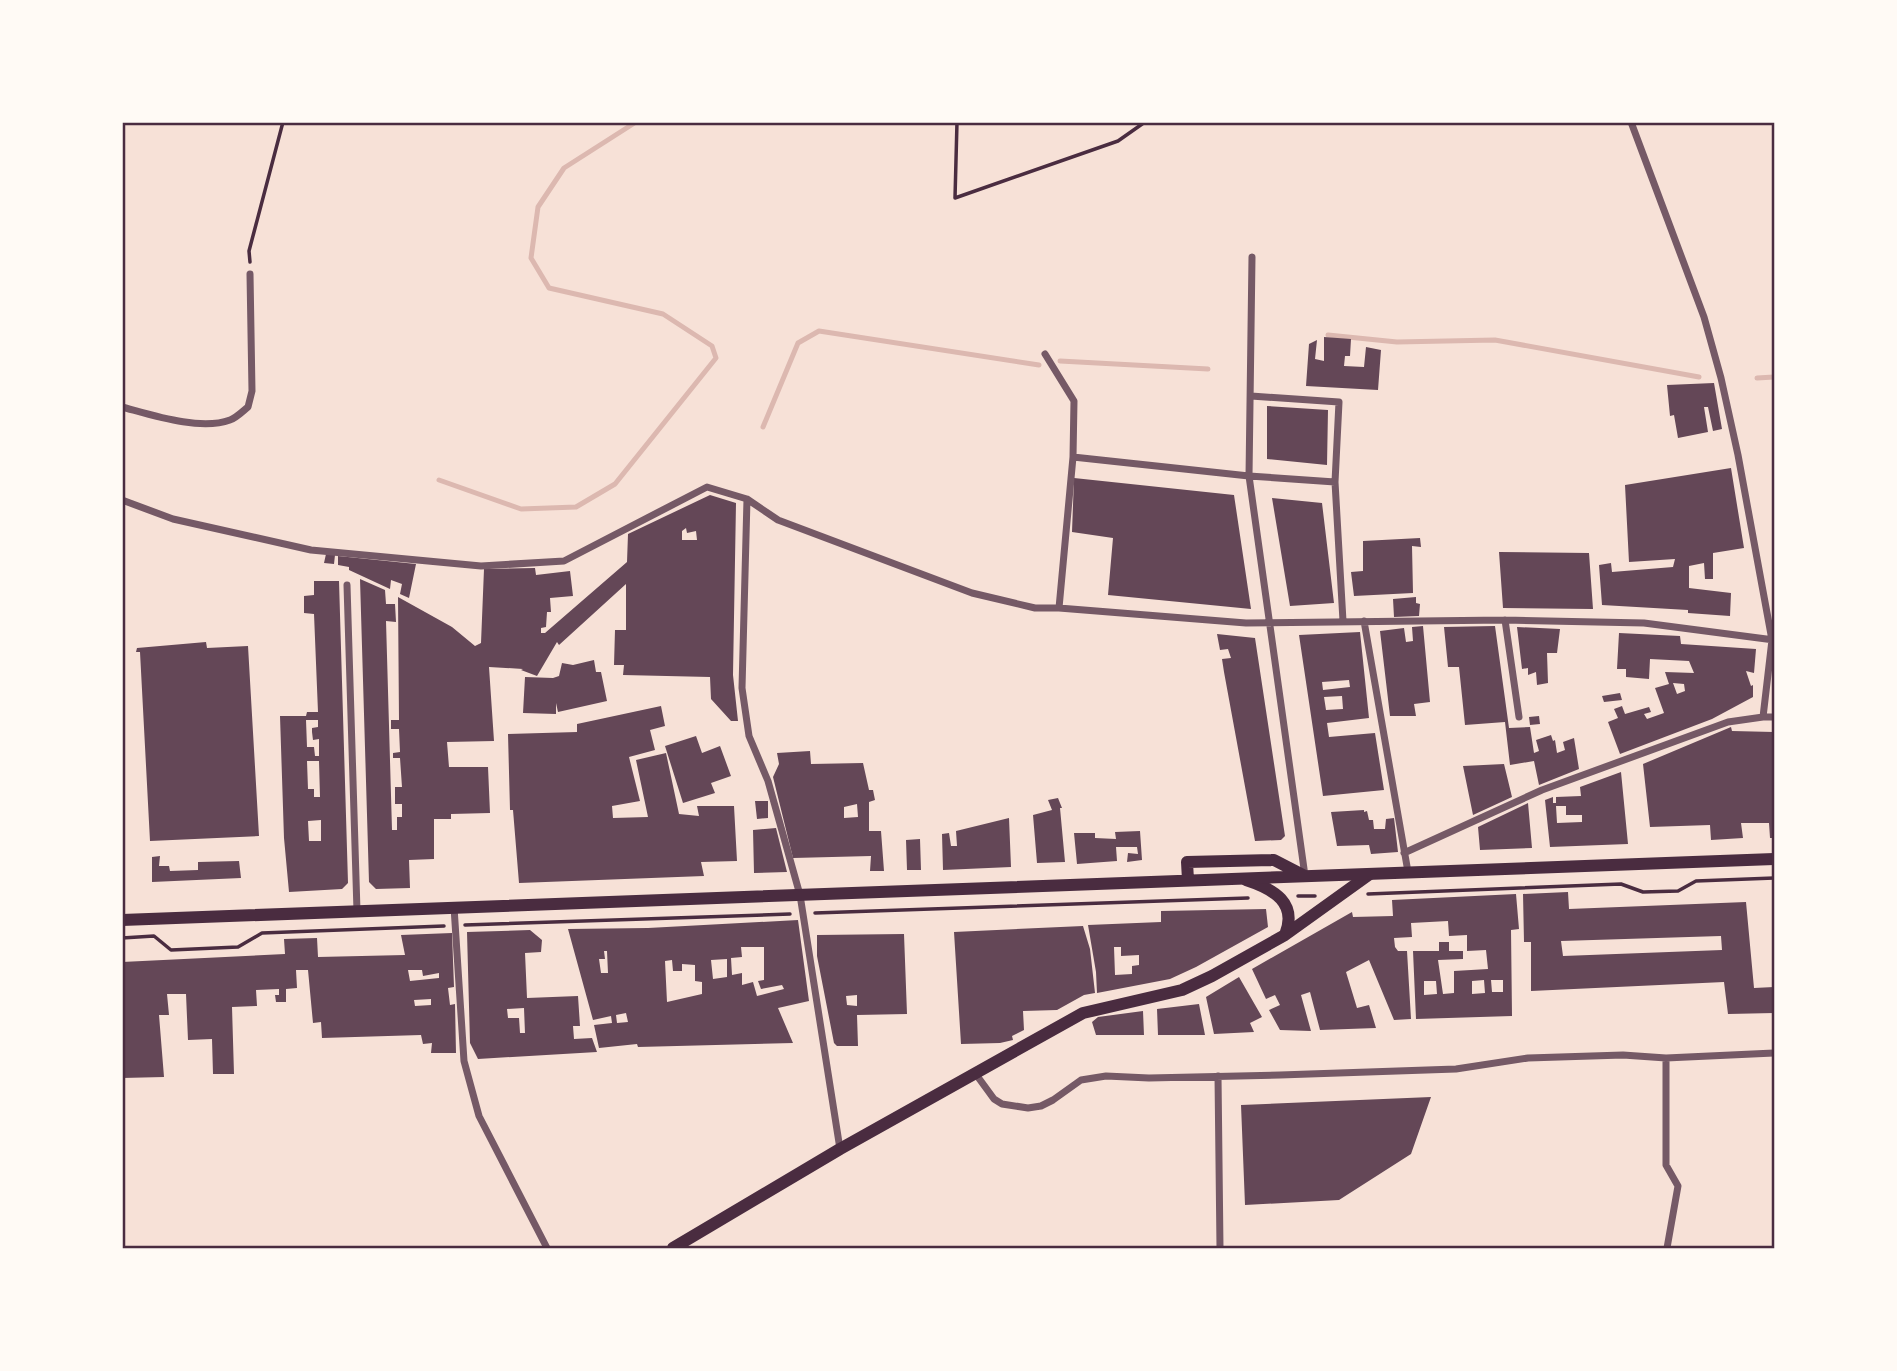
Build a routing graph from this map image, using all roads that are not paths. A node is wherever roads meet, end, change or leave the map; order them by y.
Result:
1 (1631, 122) edge
2 (1252, 257) dead end
3 (250, 274) road end
4 (1045, 354) dead end
5 (1251, 396) junction
6 (122, 407) edge
7 (1073, 457) junction
8 (1249, 476) junction
9 (1335, 482) junction
10 (747, 499) junction
11 (122, 500) edge
12 (347, 585) dead end
13 (1059, 608) junction
14 (1505, 620) junction
15 (1343, 621) junction
16 (1364, 621) junction
17 (1270, 624) junction
18 (1773, 640) edge
19 (1519, 717) dead end
20 (1763, 717) junction
21 (1774, 717) edge
22 (1404, 853) junction
23 (1774, 859) edge
24 (1408, 872) junction
25 (1370, 874) junction
26 (1305, 876) junction
27 (1241, 878) junction
28 (1188, 880) junction
29 (800, 895) junction
30 (454, 908) junction
31 (357, 911) junction
32 (122, 920) edge
33 (1285, 935) junction
34 (1774, 1053) edge
35 (1666, 1058) junction
36 (975, 1073) junction
37 (1218, 1076) junction
38 (840, 1149) junction
39 (547, 1248) edge
40 (673, 1248) edge
41 (1220, 1248) edge
42 (1667, 1248) edge

1 - 18 street
2 - 5 street
3 - 6 street
4 - 7 street
5 - 8 street
5 - 9 street
7 - 8 street
7 - 13 street
8 - 9 street
8 - 17 street
9 - 15 street
10 - 11 street
10 - 13 street
10 - 29 street
12 - 31 street
13 - 17 street
14 - 16 street
14 - 18 street
14 - 19 street
15 - 16 street
15 - 17 street
16 - 22 street
17 - 26 street
18 - 20 street
20 - 21 street
20 - 22 street
22 - 24 street
23 - 24 main road
24 - 25 main road
25 - 26 main road
25 - 33 main road
26 - 27 main road
26 - 28 main road
27 - 28 main road
27 - 33 main road
28 - 29 main road
29 - 30 main road
29 - 38 street
30 - 31 main road
30 - 39 street
31 - 32 main road
33 - 36 main road
34 - 35 street
35 - 37 street
35 - 42 street
36 - 37 street
36 - 38 main road
37 - 41 street
38 - 40 main road

